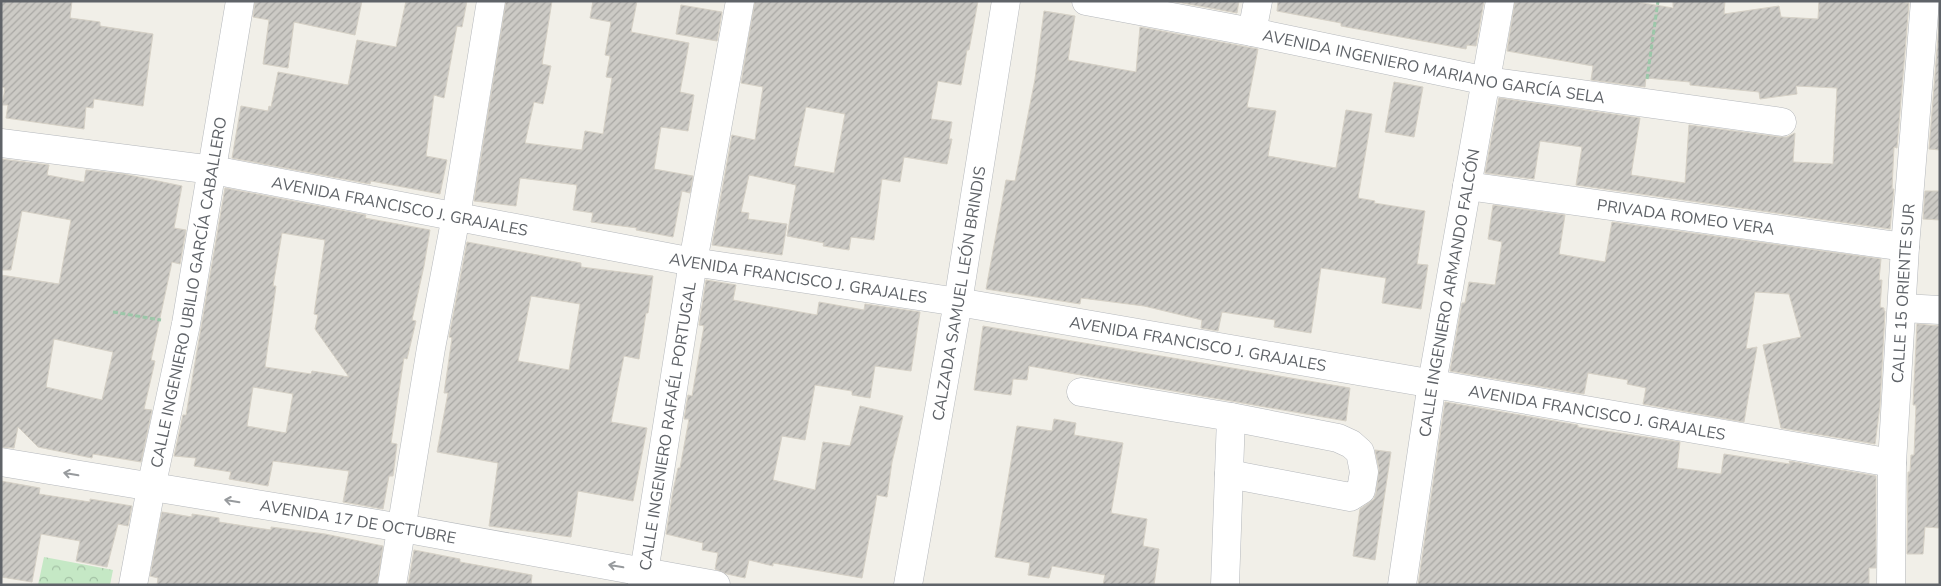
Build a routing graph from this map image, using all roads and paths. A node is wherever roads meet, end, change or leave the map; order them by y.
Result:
1 (240, 1) edge
2 (491, 1) edge
3 (740, 1) edge
4 (1006, 1) edge
5 (1086, 1) edge
6 (1258, 1) edge
7 (1500, 1) edge
8 (1658, 1) edge
9 (1925, 1) edge
10 (1252, 32) junction
11 (1487, 81) junction
12 (1644, 102) junction
13 (1782, 122) dead end
14 (1, 143) edge
15 (212, 170) junction
16 (1467, 186) junction
17 (456, 216) junction
18 (1905, 247) junction
19 (693, 262) junction
20 (958, 302) junction
21 (1902, 308) junction
22 (1940, 310) edge
23 (113, 312) dead end
24 (186, 324) junction
25 (1432, 383) junction
26 (1082, 392) dead end
27 (1231, 417) junction
28 (1, 462) edge
29 (1892, 463) junction
30 (1229, 474) junction
31 (151, 488) junction
32 (402, 528) junction
33 (644, 578) edge
34 (133, 585) edge
35 (392, 585) edge
36 (716, 585) edge
37 (908, 585) edge
38 (1225, 585) edge
39 (1402, 585) edge
40 (1891, 585) edge

1 - 15 street, CALLE INGENIERO UBILIO GARCÍA CABALLERO
2 - 17 street
3 - 19 street, CALLE INGENIERO RAFAÉL PORTUGAL
4 - 20 street, CALZADA SAMUEL LEÓN BRINDIS
5 - 10 street, AVENIDA INGENIERO MARIANO GARCÍA SELA
6 - 10 street
7 - 11 street, CALLE INGENIERO ARMANDO FALCÓN
8 - 12 path
9 - 18 street, CALLE 15 ORIENTE SUR
10 - 11 street, AVENIDA INGENIERO MARIANO GARCÍA SELA
11 - 12 street, AVENIDA INGENIERO MARIANO GARCÍA SELA
11 - 16 street, CALLE INGENIERO ARMANDO FALCÓN
12 - 13 street, AVENIDA INGENIERO MARIANO GARCÍA SELA
14 - 15 street, AVENIDA FRANCISCO J. GRAJALES
15 - 17 street, AVENIDA FRANCISCO J. GRAJALES
15 - 24 street, CALLE INGENIERO UBILIO GARCÍA CABALLERO
16 - 18 street, PRIVADA ROMEO VERA
16 - 25 street, CALLE INGENIERO ARMANDO FALCÓN
17 - 19 street, AVENIDA FRANCISCO J. GRAJALES
17 - 32 street
18 - 21 street, CALLE 15 ORIENTE SUR
19 - 20 street, AVENIDA FRANCISCO J. GRAJALES
19 - 33 street, CALLE INGENIERO RAFAÉL PORTUGAL
20 - 25 street, AVENIDA FRANCISCO J. GRAJALES
20 - 37 street, CALZADA SAMUEL LEÓN BRINDIS
21 - 22 street
21 - 29 street, CALLE 15 ORIENTE SUR
23 - 24 path
24 - 31 street, CALLE INGENIERO UBILIO GARCÍA CABALLERO
25 - 29 street, AVENIDA FRANCISCO J. GRAJALES
25 - 39 street, CALLE INGENIERO ARMANDO FALCÓN
26 - 27 street
27 - 30 street
27 - 30 street
31 -> 28 street, AVENIDA 17 DE OCTUBRE
29 - 40 street, CALLE 15 ORIENTE SUR
30 - 38 street
32 -> 31 street, AVENIDA 17 DE OCTUBRE
31 - 34 street, CALLE INGENIERO UBILIO GARCÍA CABALLERO
33 -> 32 street, AVENIDA 17 DE OCTUBRE
32 - 35 street
33 - 36 street, AVENIDA 17 DE OCTUBRE

